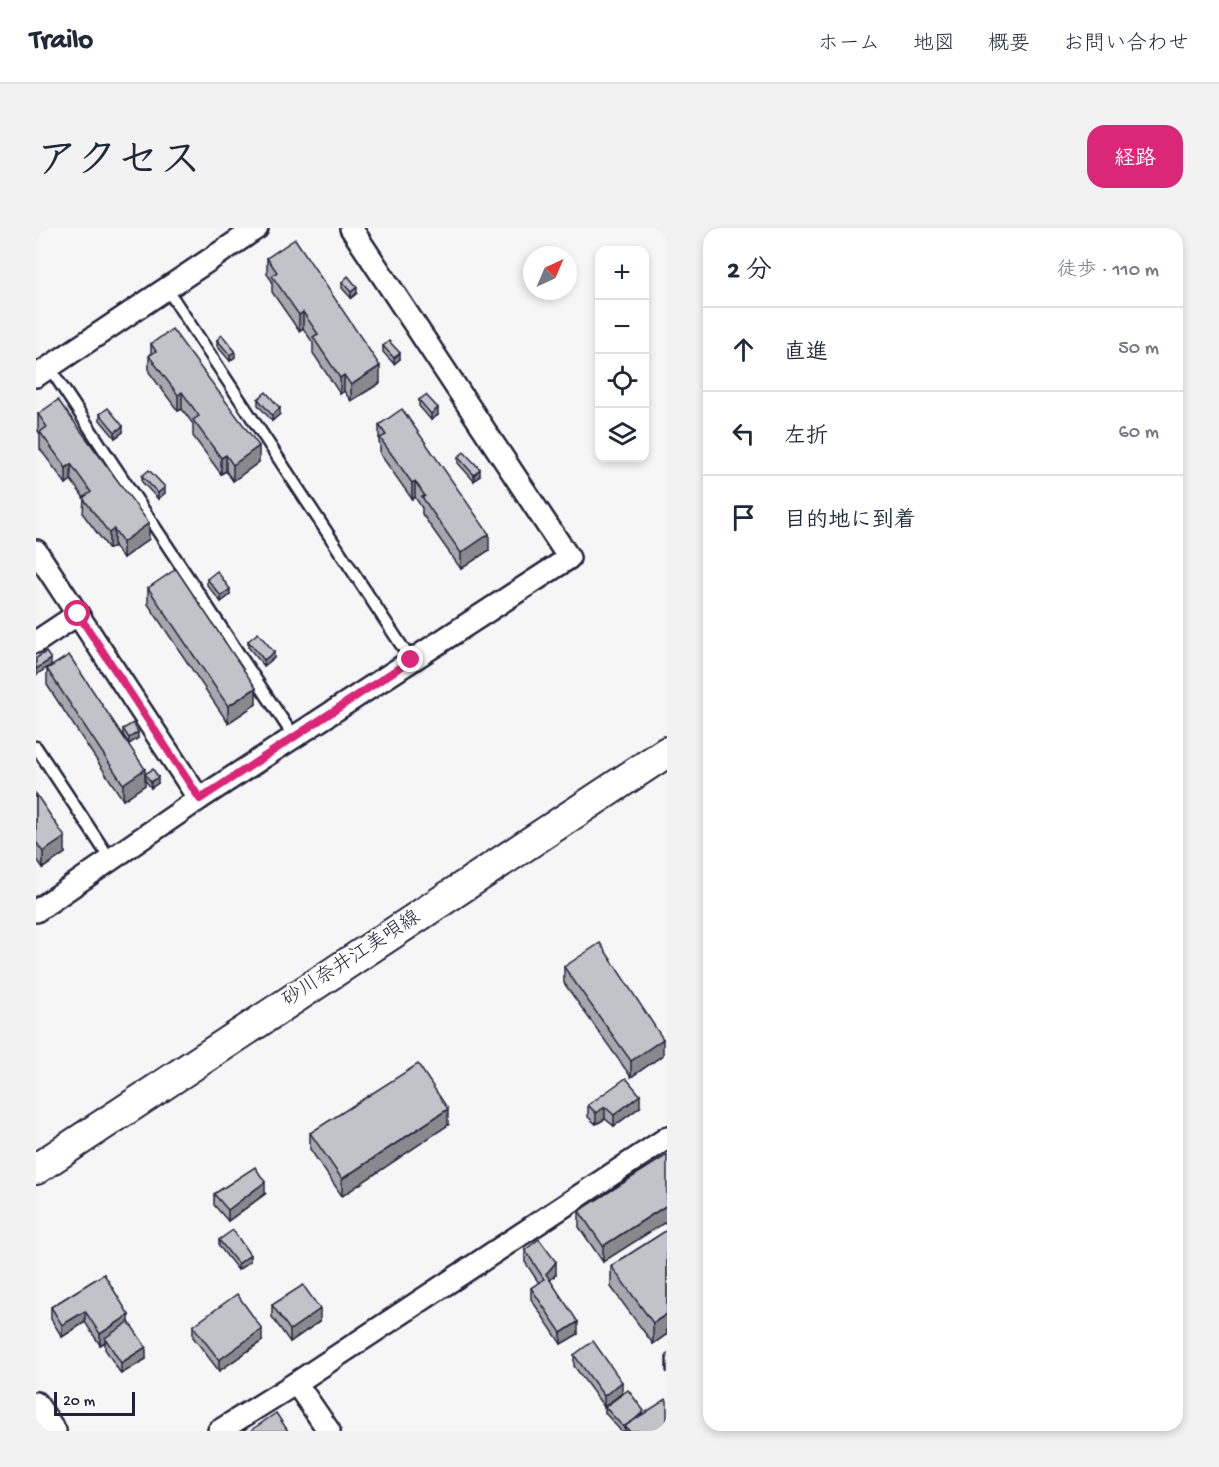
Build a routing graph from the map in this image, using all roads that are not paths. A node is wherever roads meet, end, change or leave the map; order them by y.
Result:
1 (257, 228) edge
2 (351, 228) edge
3 (166, 289) junction
4 (43, 372) edge
5 (36, 551) edge
6 (78, 614) junction
7 (36, 642) edge
8 (411, 660) junction
9 (294, 737) junction
10 (36, 747) edge
11 (667, 752) edge
12 (200, 799) junction
13 (110, 860) junction
14 (36, 911) edge
15 (667, 1138) edge
16 (36, 1169) edge
17 (296, 1383) junction
18 (36, 1403) edge
19 (56, 1431) edge
20 (219, 1431) edge
21 (329, 1431) edge

1 - 3 street
2 - 8 street
3 - 4 street
3 - 8 lane
4 - 9 lane
5 - 6 street
6 - 7 street
6 - 12 street
8 - 9 street
9 - 12 street
10 - 13 lane
11 - 16 main road, 砂川奈井江美唄線
12 - 13 street
13 - 14 street
15 - 17 street
17 - 20 street
17 - 21 street
18 - 19 street

